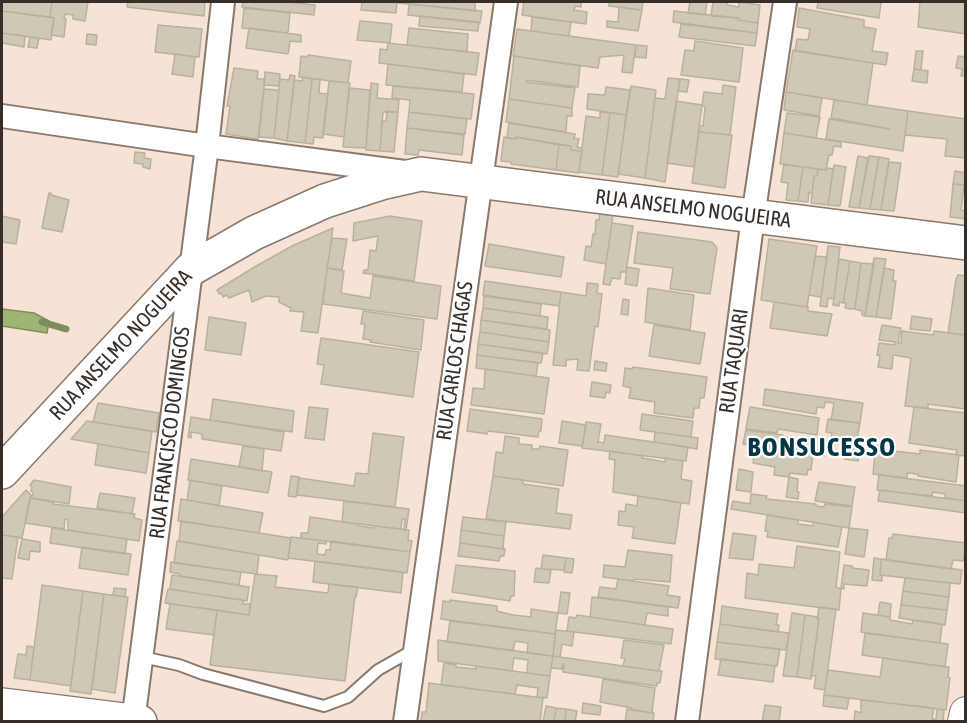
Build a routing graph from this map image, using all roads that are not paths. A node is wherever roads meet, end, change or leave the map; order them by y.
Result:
1 (223, 2) edge
2 (506, 2) edge
3 (785, 2) edge
4 (2, 116) edge
5 (207, 146) junction
6 (422, 174) junction
7 (481, 182) junction
8 (753, 218) junction
9 (966, 243) edge
10 (191, 269) junction
11 (2, 472) edge
12 (415, 648) junction
13 (142, 657) junction
14 (2, 705) edge
15 (966, 713) edge
16 (136, 721) edge
17 (405, 722) edge
18 (687, 722) edge
19 (964, 722) edge

1 - 5 street, RUA FRANCISCO DOMINGOS
2 - 7 street, RUA CARLOS CHAGAS
3 - 8 street, RUA TAQUARI
4 - 5 street, RUA ANSELMO NOGUEIRA
5 - 6 street, RUA ANSELMO NOGUEIRA
5 - 10 street, RUA FRANCISCO DOMINGOS
6 - 7 main road, RUA ANSELMO NOGUEIRA
6 - 10 main road, RUA ANSELMO NOGUEIRA
7 - 8 main road, RUA ANSELMO NOGUEIRA
7 - 12 street, RUA CARLOS CHAGAS
8 - 9 main road, RUA ANSELMO NOGUEIRA
8 - 18 street, RUA TAQUARI
10 - 11 main road, RUA ANSELMO NOGUEIRA
10 - 13 street, RUA FRANCISCO DOMINGOS
12 - 13 lane
12 - 17 street, RUA CARLOS CHAGAS
13 - 16 street, RUA FRANCISCO DOMINGOS
14 - 16 main road
15 - 19 street

